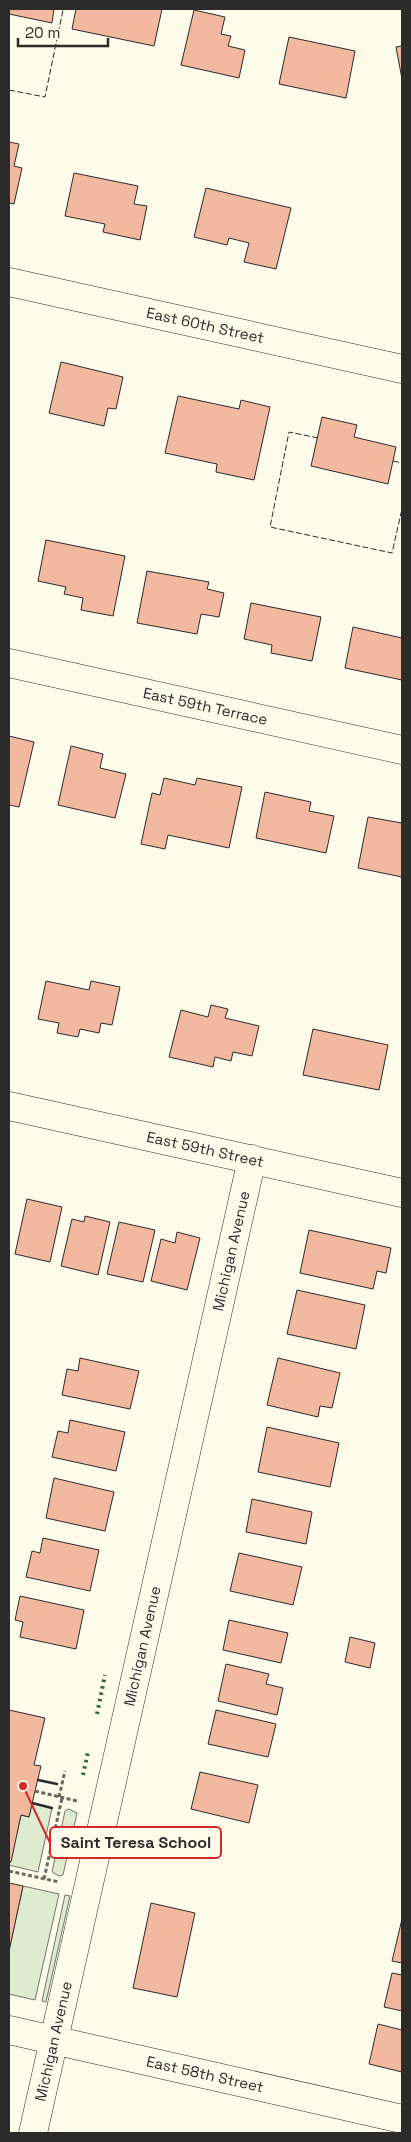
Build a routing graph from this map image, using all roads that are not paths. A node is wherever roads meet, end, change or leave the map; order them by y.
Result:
1 (9, 282) edge
2 (402, 369) edge
3 (9, 663) edge
4 (402, 750) edge
5 (9, 1106) edge
6 (252, 1159) junction
7 (402, 1193) edge
8 (9, 2030) edge
9 (54, 2040) junction
10 (402, 2119) edge
11 (33, 2133) edge

1 - 2 street, East 60th Street
3 - 4 street, East 59th Terrace
5 - 6 street, East 59th Street
6 - 7 street, East 59th Street
6 - 9 street, Michigan Avenue
8 - 9 street, East 58th Street
9 - 10 street, East 58th Street
9 - 11 street, Michigan Avenue

